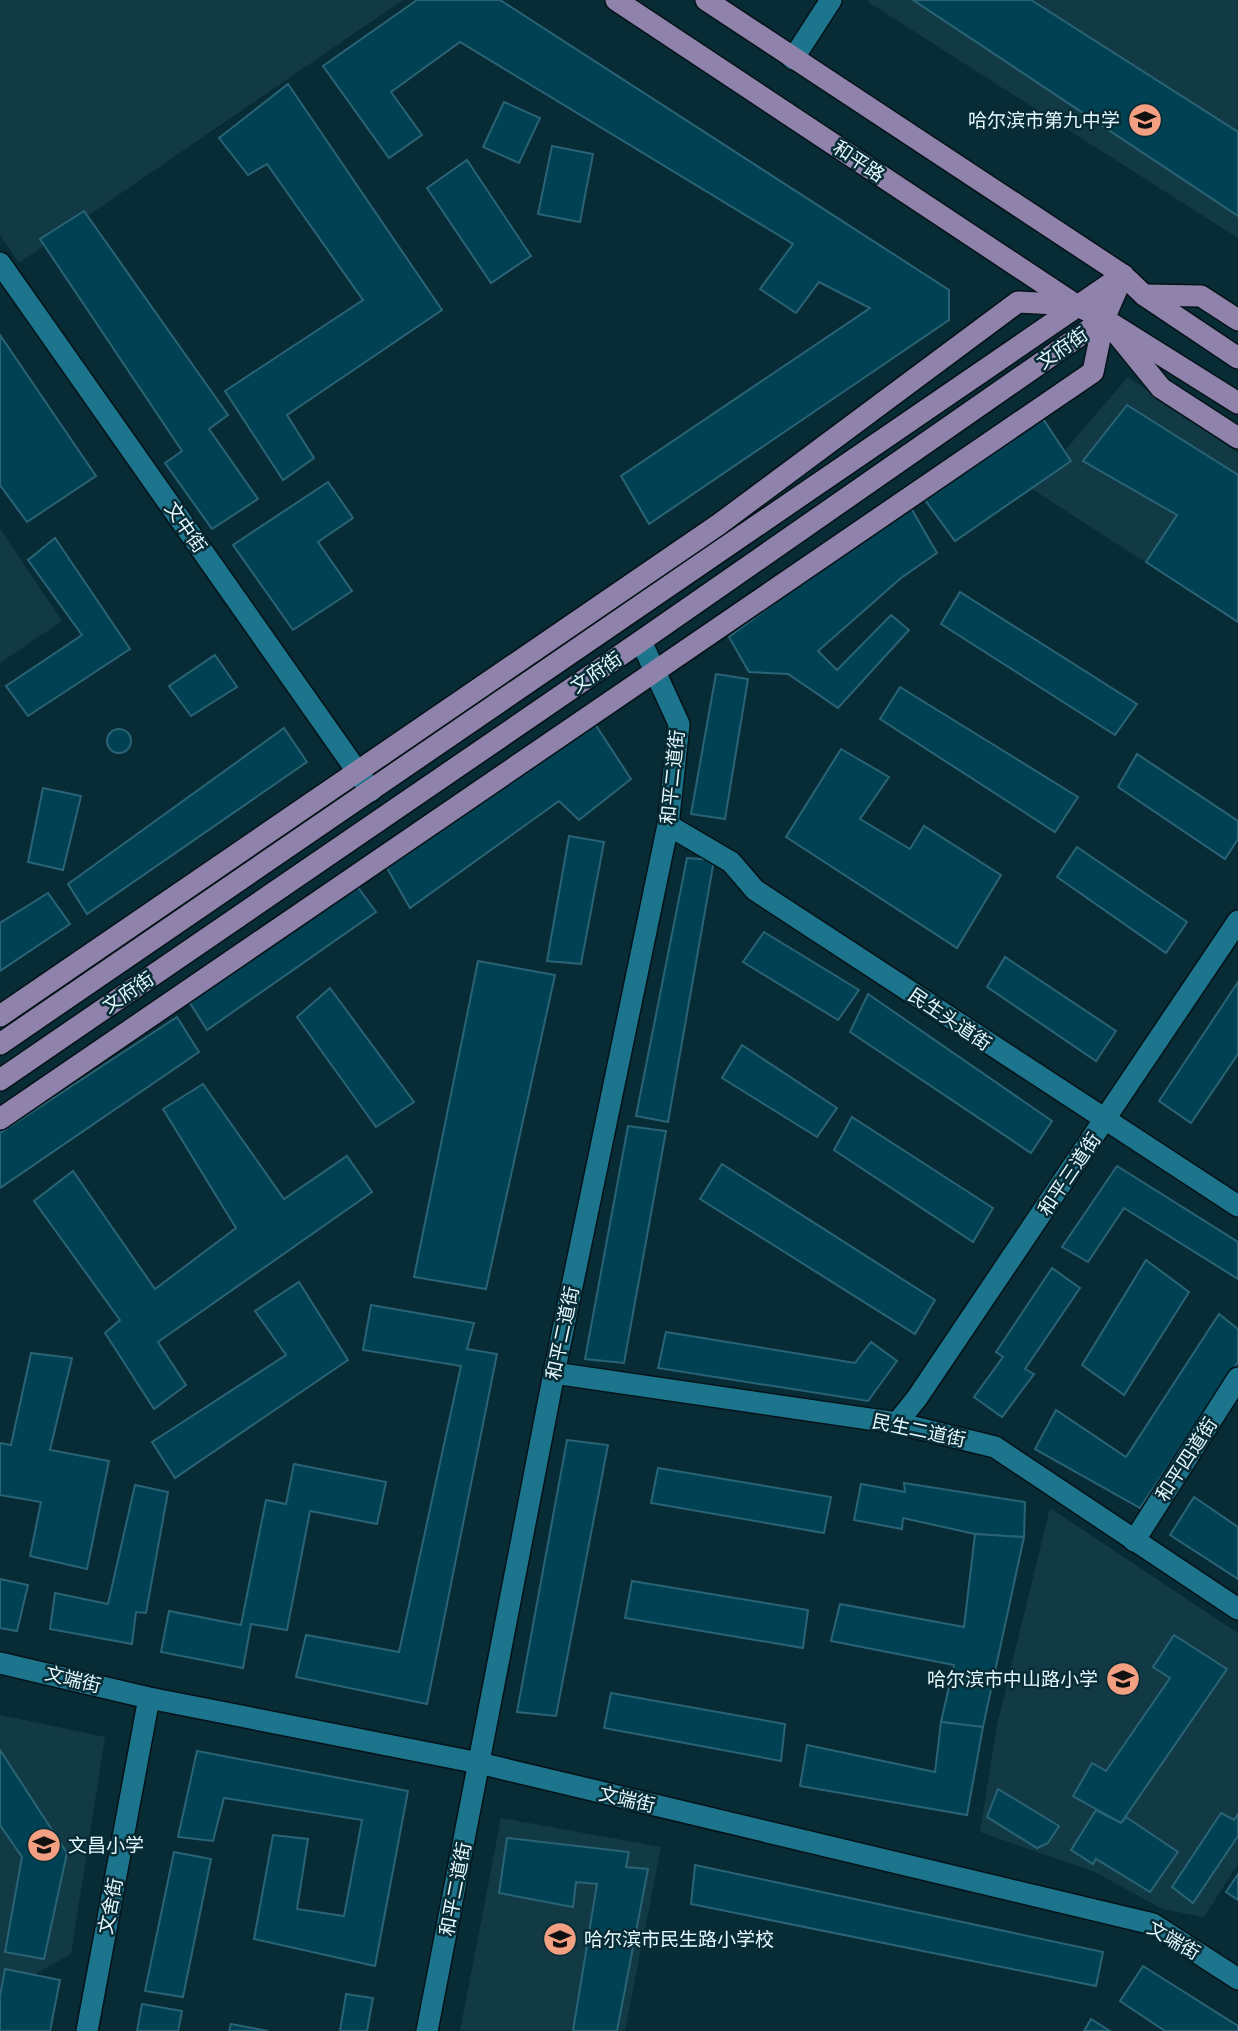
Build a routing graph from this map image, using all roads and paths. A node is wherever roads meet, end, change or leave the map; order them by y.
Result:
1 (617, 0) edge
2 (706, 0) edge
3 (831, 0) edge
4 (793, 59) junction
5 (0, 263) edge
6 (1123, 275) junction
7 (1144, 295) junction
8 (1076, 305) junction
9 (1104, 319) junction
10 (1238, 320) edge
11 (1238, 358) edge
12 (1238, 403) edge
13 (1238, 438) edge
14 (641, 641) junction
15 (655, 671) junction
16 (358, 772) junction
17 (371, 791) junction
18 (668, 825) junction
19 (1238, 921) edge
20 (0, 1017) edge
21 (0, 1044) edge
22 (0, 1080) edge
23 (0, 1119) edge
24 (1105, 1121) junction
25 (1238, 1206) edge
26 (554, 1373) junction
27 (1238, 1378) edge
28 (897, 1423) junction
29 (1133, 1541) junction
30 (1238, 1609) edge
31 (0, 1663) edge
32 (149, 1698) junction
33 (479, 1763) junction
34 (1238, 1979) edge
35 (87, 2031) edge
36 (427, 2031) edge

1 - 8 main road, 和平路
2 - 4 main road
3 - 4 street
4 - 6 main road
5 - 16 street, 文中街
6 - 7 main road
6 - 8 main road, 文府街
6 - 9 main road, 文府街
7 - 10 main road
7 - 11 main road
8 - 9 main road, 和平路
8 - 16 main road, 文府街
8 - 17 main road, 文府街
9 - 12 main road, 和平路
9 - 13 main road, 和平路
9 - 14 main road, 文府街
9 - 15 main road
14 - 15 street, 和平二道街
14 - 22 main road, 文府街
15 - 18 street, 和平二道街
15 - 23 main road
16 - 17 street, 文中街
16 - 20 main road, 文府街
17 - 21 main road, 文府街
18 - 24 street, 民生头道街
18 - 26 street, 和平二道街
19 - 24 street, 和平三道街
24 - 25 street, 民生头道街
24 - 28 street, 和平三道街
26 - 28 street, 民生二道街
26 - 33 street, 和平二道街
27 - 29 street, 和平四道街
28 - 29 street, 民生二道街
29 - 30 street, 民生二道街
31 - 32 street, 文端街
32 - 33 street, 文端街
32 - 35 street, 文舍街
33 - 34 street, 文端街
33 - 36 street, 和平二道街

